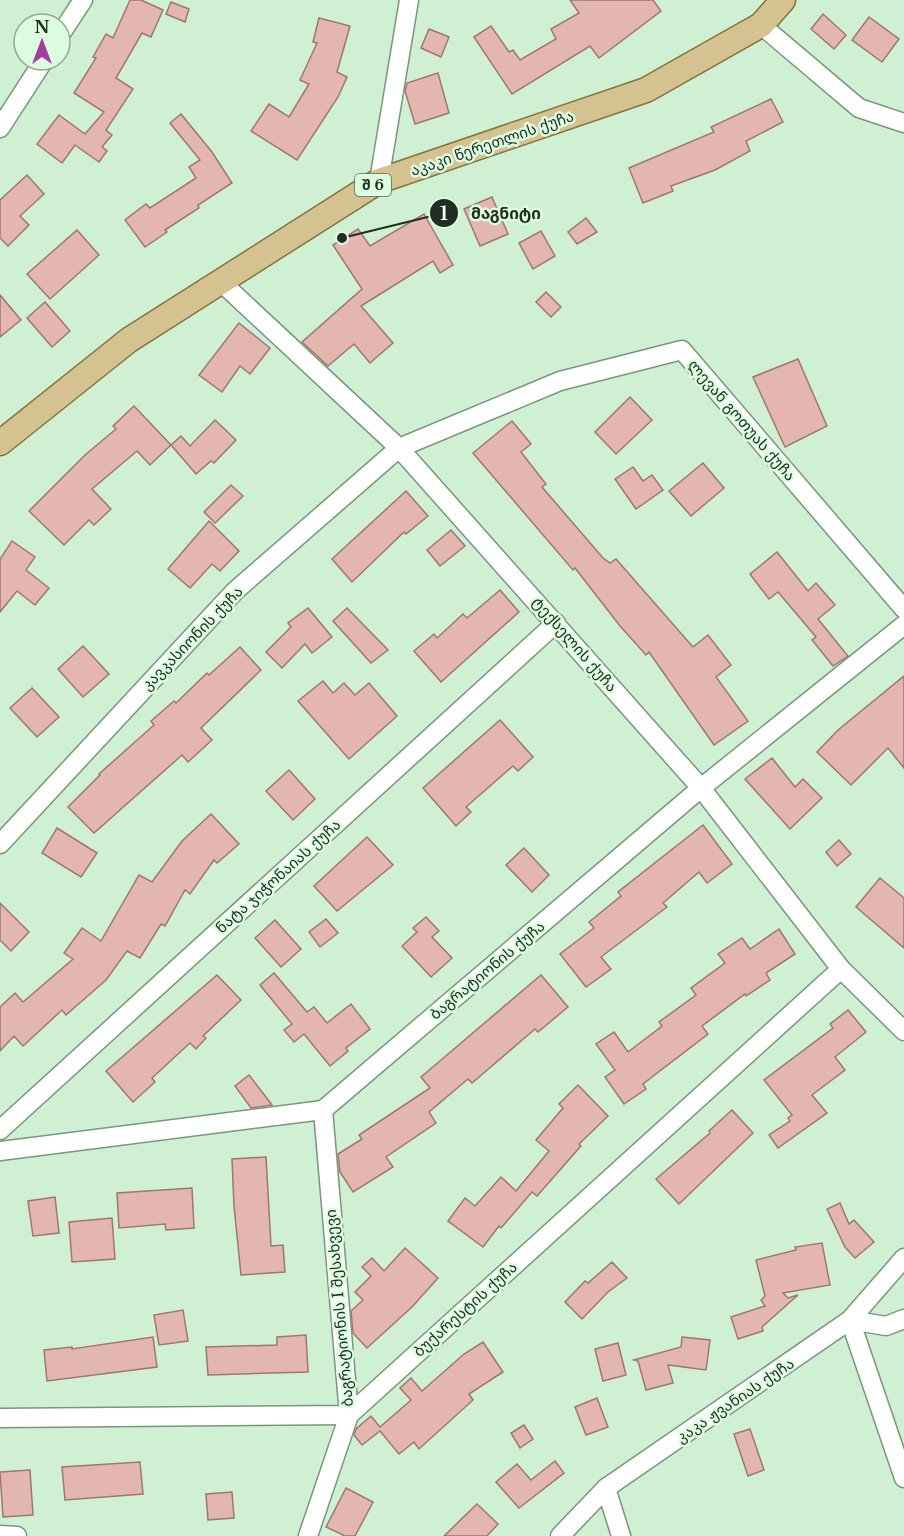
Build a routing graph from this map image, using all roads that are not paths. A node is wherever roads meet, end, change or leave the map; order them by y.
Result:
1 (83, 0) edge
2 (409, 0) edge
3 (783, 0) edge
4 (72, 17) edge
5 (761, 25) junction
6 (36, 72) edge
7 (904, 123) edge
8 (0, 128) edge
9 (379, 181) junction
10 (220, 281) junction
11 (0, 443) edge
12 (399, 448) junction
13 (904, 609) edge
14 (556, 623) junction
15 (904, 624) edge
16 (701, 788) junction
17 (0, 843) edge
18 (841, 969) junction
19 (904, 1031) edge
20 (323, 1110) junction
21 (0, 1130) edge
22 (0, 1151) edge
23 (904, 1258) edge
24 (904, 1319) edge
25 (850, 1320) junction
26 (349, 1415) junction
27 (0, 1418) edge
28 (904, 1478) edge
29 (606, 1488) junction
30 (0, 1535) edge
31 (17, 1536) edge
32 (308, 1536) edge
33 (560, 1536) edge
34 (621, 1536) edge

1 - 4 street
2 - 9 street
3 - 5 main road, აკაკი წერეთლის ქუჩა / შ 6
5 - 7 street
5 - 9 main road, აკაკი წერეთლის ქუჩა / შ 6
6 - 8 street
9 - 10 main road, აკაკი წერეთლის ქუჩა / შ 6
10 - 11 main road, აკაკი წერეთლის ქუჩა / შ 6
10 - 12 street, ტექსელის ქუჩა
12 - 13 street, ლევან გოთუას ქუჩა
12 - 14 street, ტექსელის ქუჩა
12 - 17 street, კავკასიონის ქუჩა
14 - 16 street, ტექსელის ქუჩა
14 - 21 street, ნატა ჯიჭონაიას ქუჩა
15 - 16 street, ბაგრატიონის ქუჩა
16 - 18 street, ტექსელის ქუჩა
16 - 20 street, ბაგრატიონის ქუჩა
18 - 19 street, ტექსელის ქუჩა
18 - 26 street, ბუქარესტის ქუჩა
20 - 22 street
20 - 26 street, ბაგრატიონის I შესახვევი
23 - 25 street, კაკა ჟვანიას ქუჩა
24 - 25 street
25 - 28 street
25 - 29 street, კაკა ჟვანიას ქუჩა
26 - 27 street
26 - 32 street, ბაგრატიონის I შესახვევი
29 - 33 street, კაკა ჟვანიას ქუჩა
29 - 34 street
30 - 31 street

